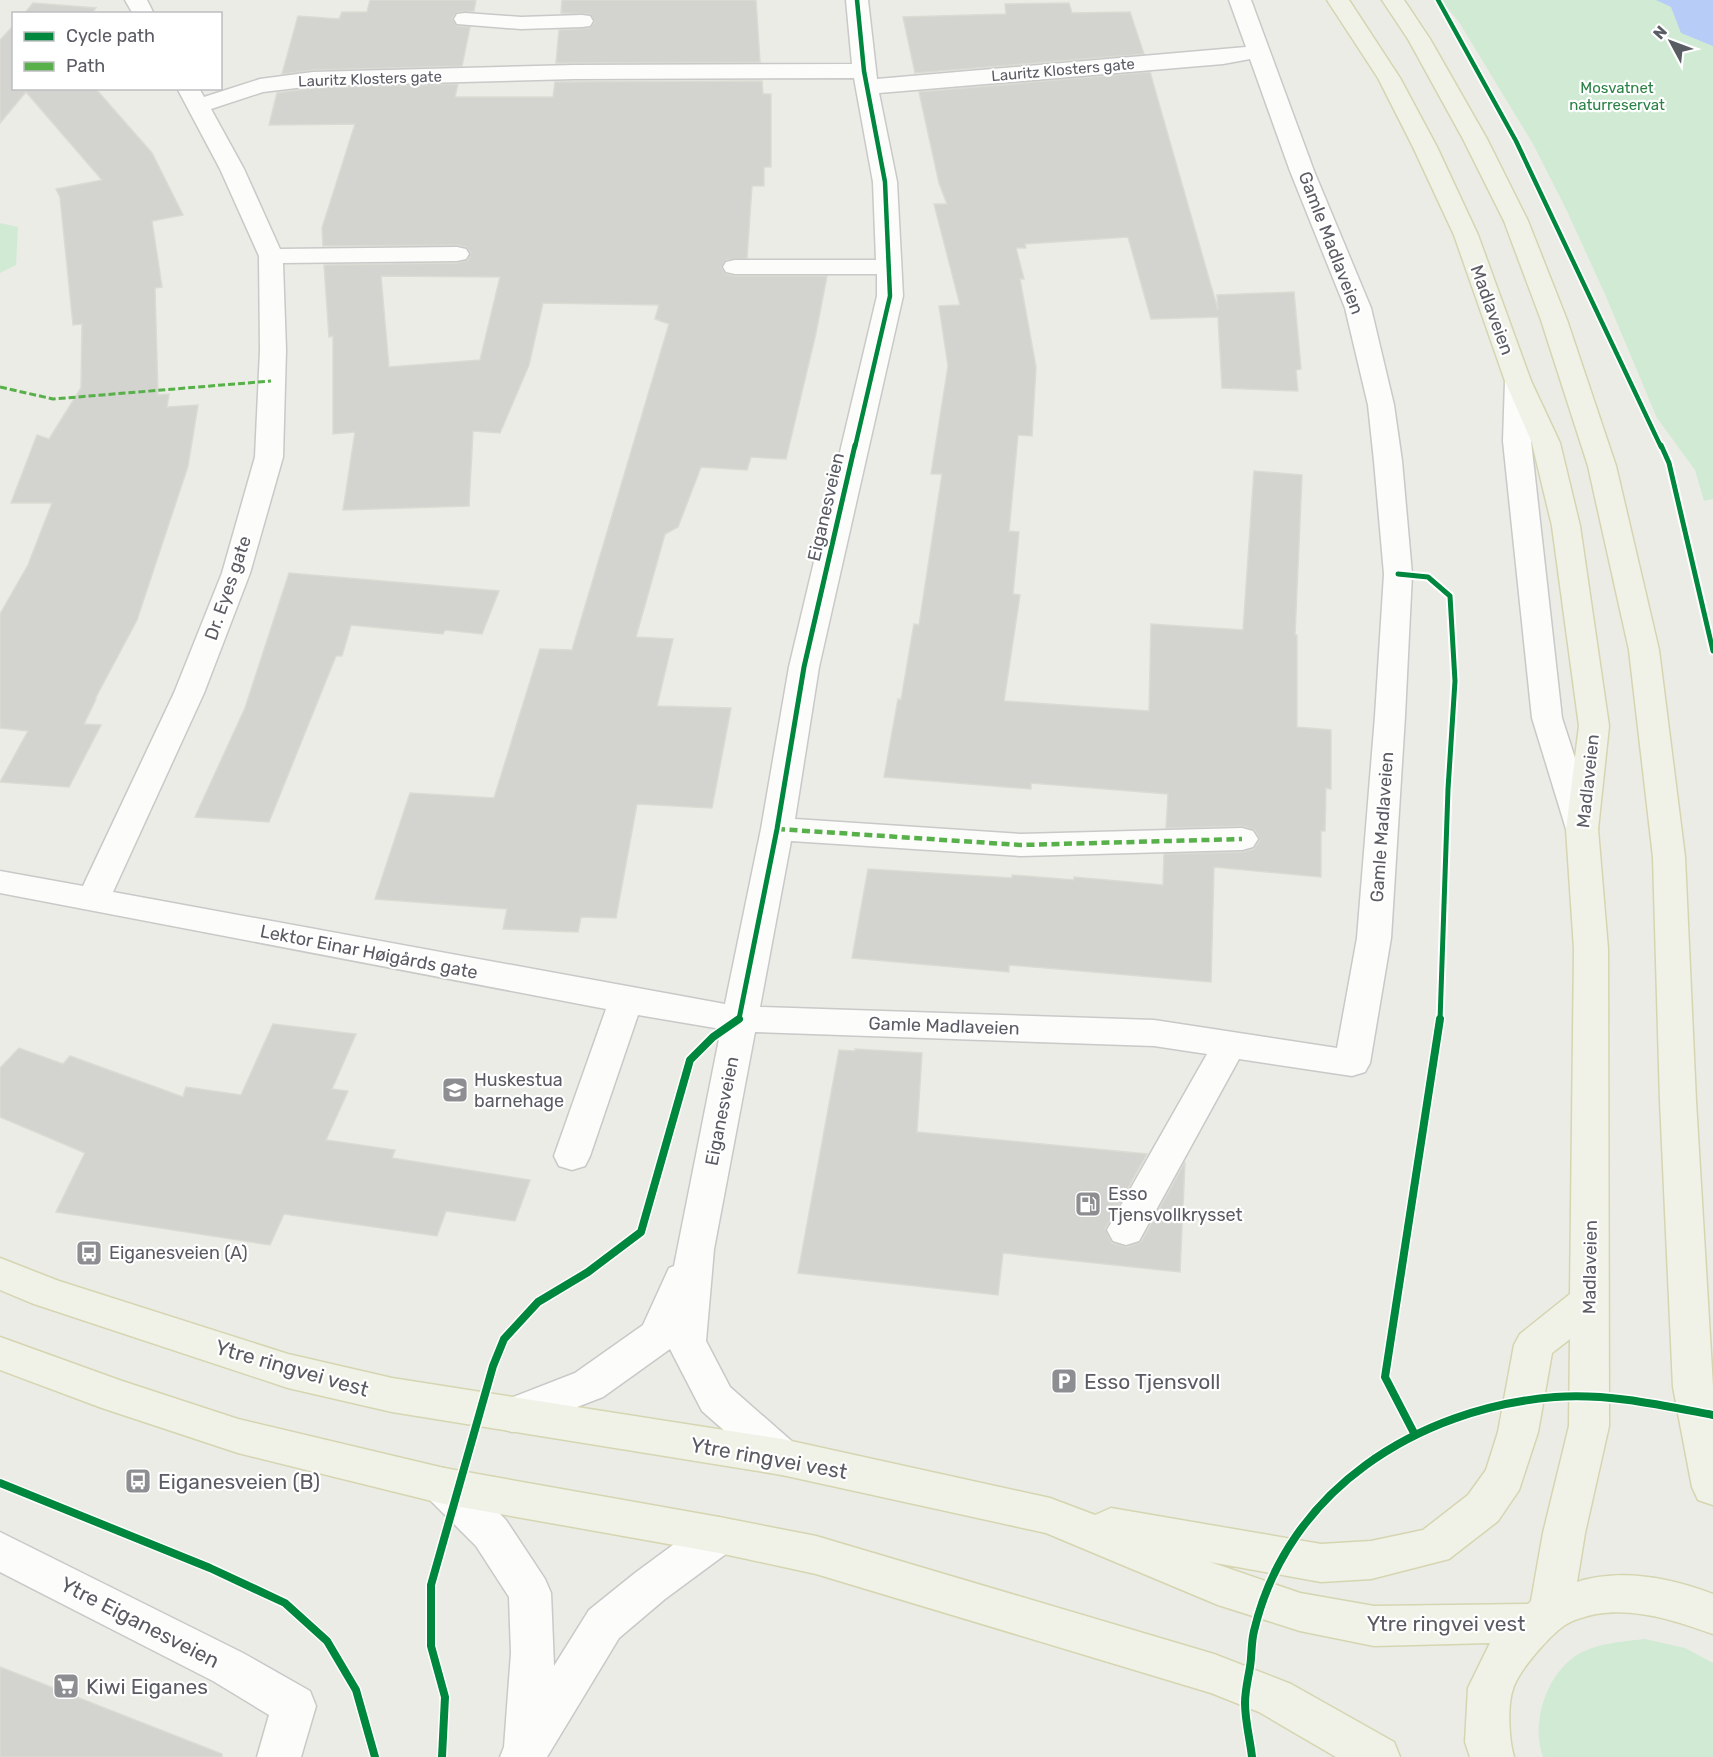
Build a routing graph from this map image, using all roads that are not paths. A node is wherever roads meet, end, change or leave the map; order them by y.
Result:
1 (857, 0) edge
2 (1240, 0) edge
3 (1338, 0) edge
4 (1393, 0) edge
5 (465, 19) dead end
6 (582, 21) dead end
7 (514, 49) junction
8 (1259, 51) junction
9 (865, 79) junction
10 (193, 97) edge
11 (457, 254) dead end
12 (271, 256) junction
13 (735, 267) dead end
14 (889, 267) junction
15 (1518, 381) junction
16 (1582, 829) junction
17 (777, 830) junction
18 (1242, 839) dead end
19 (0, 882) edge
20 (93, 899) junction
21 (626, 1000) junction
22 (739, 1019) junction
23 (1230, 1044) junction
24 (572, 1156) dead end
25 (1126, 1230) dead end
26 (696, 1249) junction
27 (0, 1273) edge
28 (1590, 1300) junction
29 (0, 1353) edge
30 (512, 1415) junction
31 (782, 1457) junction
32 (444, 1486) junction
33 (1713, 1487) edge
34 (1050, 1516) junction
35 (719, 1535) junction
36 (0, 1551) edge
37 (1713, 1615) edge
38 (1544, 1617) junction
39 (523, 1755) edge
40 (279, 1757) edge
41 (1378, 1757) edge
42 (1492, 1757) edge

1 - 9 street, Eiganesveien
2 - 8 street, Gamle Madlaveien
3 - 15 main road, Madlaveien
4 - 33 main road
5 - 7 street, Lauritz Klosters gate
6 - 7 street, Lauritz Klosters gate
7 - 9 street, Lauritz Klosters gate
7 - 10 street, Lauritz Klosters gate
8 - 9 street, Lauritz Klosters gate
8 - 23 street, Gamle Madlaveien
9 - 14 street, Eiganesveien
10 - 12 street, Dr. Eyes gate
11 - 12 street
12 - 20 street, Dr. Eyes gate
13 - 14 street
14 - 17 street, Eiganesveien
15 - 16 street
15 - 16 main road, Madlaveien
16 - 28 main road, Madlaveien
17 - 18 street
17 - 22 street, Eiganesveien
19 - 20 street, Lektor Einar Høigårds gate
20 - 21 street, Lektor Einar Høigårds gate
21 - 22 street, Lektor Einar Høigårds gate
21 - 24 street
22 - 23 street, Gamle Madlaveien
22 - 26 street, Eiganesveien
23 - 25 street
26 - 30 street, Eiganesveien
26 - 31 street, Eiganesveien
27 - 30 main road, Ytre ringvei vest
28 - 34 main road
28 - 38 main road, Madlaveien
29 - 32 main road
30 - 31 main road, Ytre ringvei vest
31 - 34 main road, Ytre ringvei vest
32 - 35 main road
32 - 39 street
34 - 38 main road, Ytre ringvei vest
35 - 39 street
35 - 41 main road
36 - 40 street, Ytre Eiganesveien
37 - 38 main road
38 - 42 main road

